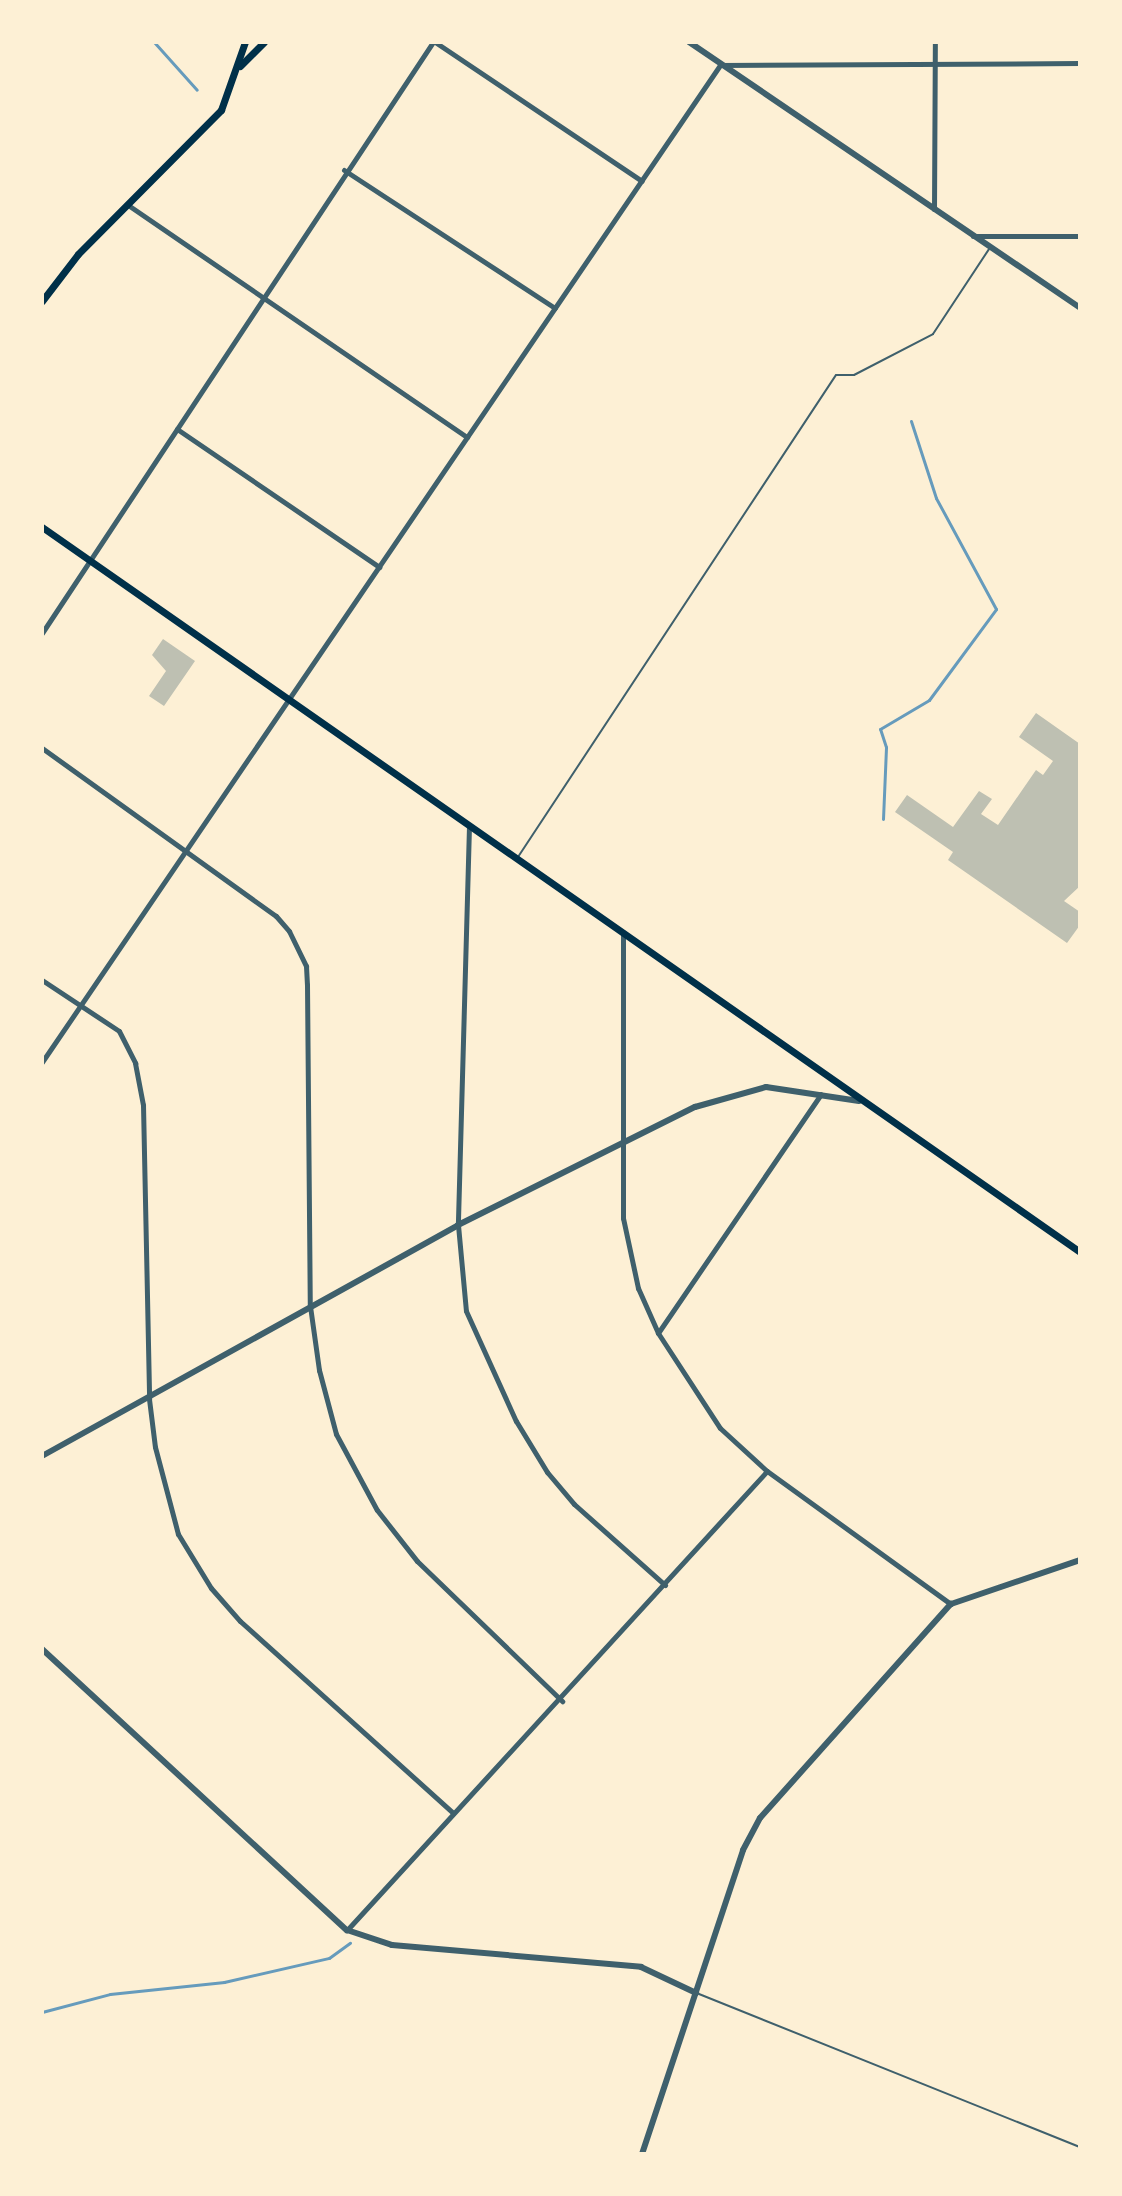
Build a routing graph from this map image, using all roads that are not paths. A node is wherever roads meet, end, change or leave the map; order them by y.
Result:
1 (245, 42) edge
2 (264, 42) edge
3 (434, 42) edge
4 (689, 42) edge
5 (935, 42) edge
6 (934, 62) junction
7 (1080, 63) edge
8 (720, 65) junction
9 (239, 68) junction
10 (344, 170) junction
11 (642, 181) junction
12 (128, 205) junction
13 (934, 210) junction
14 (972, 236) junction
15 (1080, 236) edge
16 (990, 248) junction
17 (260, 296) junction
18 (42, 301) edge
19 (555, 308) junction
20 (1080, 308) edge
21 (177, 429) junction
22 (467, 437) junction
23 (42, 527) edge
24 (86, 560) junction
25 (379, 567) junction
26 (42, 633) edge
27 (289, 699) junction
28 (42, 748) edge
29 (469, 826) junction
30 (185, 852) junction
31 (517, 859) junction
32 (623, 931) junction
33 (42, 980) edge
34 (81, 1005) junction
35 (42, 1062) edge
36 (822, 1094) junction
37 (859, 1101) junction
38 (621, 1142) junction
39 (458, 1225) junction
40 (1080, 1252) edge
41 (310, 1306) junction
42 (658, 1333) junction
43 (149, 1399) junction
44 (42, 1456) edge
45 (767, 1471) junction
46 (1080, 1560) edge
47 (665, 1585) junction
48 (951, 1604) junction
49 (42, 1649) edge
50 (562, 1701) junction
51 (453, 1813) junction
52 (347, 1930) junction
53 (696, 1993) junction
54 (1080, 2147) edge
55 (642, 2154) edge

1 - 9 main road
2 - 9 main road
3 - 10 street
3 - 11 street
4 - 8 street
5 - 6 street
6 - 7 street
6 - 8 street
6 - 13 street
8 - 11 street
8 - 13 street
9 - 12 main road
10 - 17 street
10 - 19 street
11 - 19 street
12 - 17 street
12 - 18 main road
13 - 14 street
14 - 15 street
14 - 16 street
16 - 20 street
16 - 31 lane
17 - 21 street
17 - 22 street
19 - 22 street
21 - 24 street
21 - 25 street
22 - 25 street
23 - 24 main road
24 - 26 street
24 - 27 main road
25 - 27 street
27 - 29 main road
27 - 30 street
28 - 30 street
29 - 31 main road
29 - 39 street
30 - 34 street
30 - 41 street
31 - 32 main road
32 - 37 main road
32 - 38 street
33 - 34 street
34 - 35 street
34 - 43 street
36 - 37 street
36 - 38 street
36 - 42 street
37 - 40 main road
38 - 39 street
38 - 42 street
39 - 41 street
39 - 47 street
41 - 43 street
41 - 50 street
42 - 45 street
43 - 44 street
43 - 51 street
45 - 47 street
45 - 48 street
46 - 48 street
47 - 50 street
48 - 53 street
49 - 52 street
50 - 51 street
51 - 52 street
52 - 53 street
53 - 54 lane
53 - 55 street

